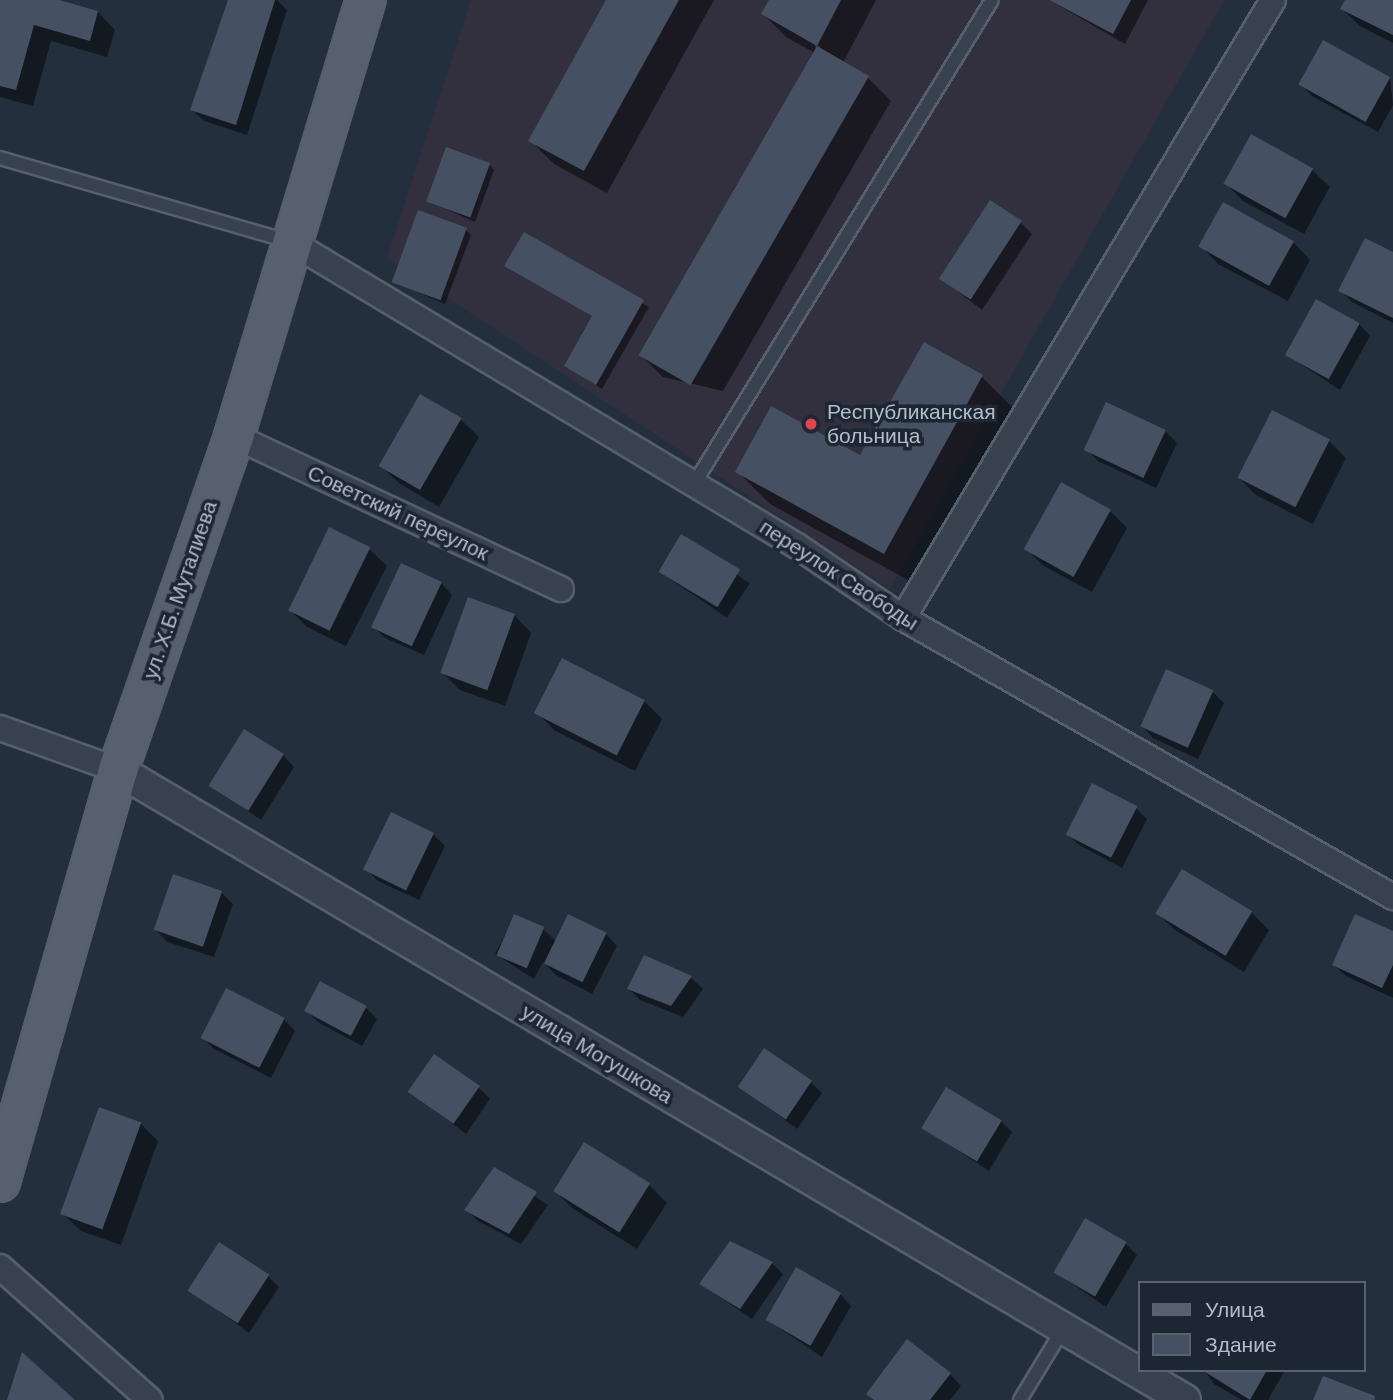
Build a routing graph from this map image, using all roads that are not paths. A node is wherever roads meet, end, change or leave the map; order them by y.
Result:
1 (366, 0) edge
2 (992, 0) edge
3 (1273, 0) edge
4 (0, 158) edge
5 (291, 242) junction
6 (234, 436) junction
7 (694, 484) junction
8 (561, 589) dead end
9 (903, 618) junction
10 (0, 728) edge
11 (118, 770) junction
12 (1393, 898) edge
13 (0, 1182) edge
14 (0, 1267) edge
15 (1063, 1329) junction
16 (150, 1400) edge
17 (1020, 1400) edge
18 (1185, 1400) edge

1 - 5 main road, ул. Х.Б. Муталиева
2 - 7 lane
3 - 9 street
4 - 5 lane
5 - 6 main road, ул. Х.Б. Муталиева
5 - 7 street, переулок Свободы
6 - 8 street, Советский переулок
6 - 11 main road, ул. Х.Б. Муталиева
7 - 9 street, переулок Свободы
9 - 12 street, переулок Свободы
10 - 11 street, улица Могушкова
11 - 13 main road, ул. Х.Б. Муталиева
11 - 15 street, улица Могушкова
14 - 16 street
15 - 17 lane
15 - 18 street, улица Могушкова

